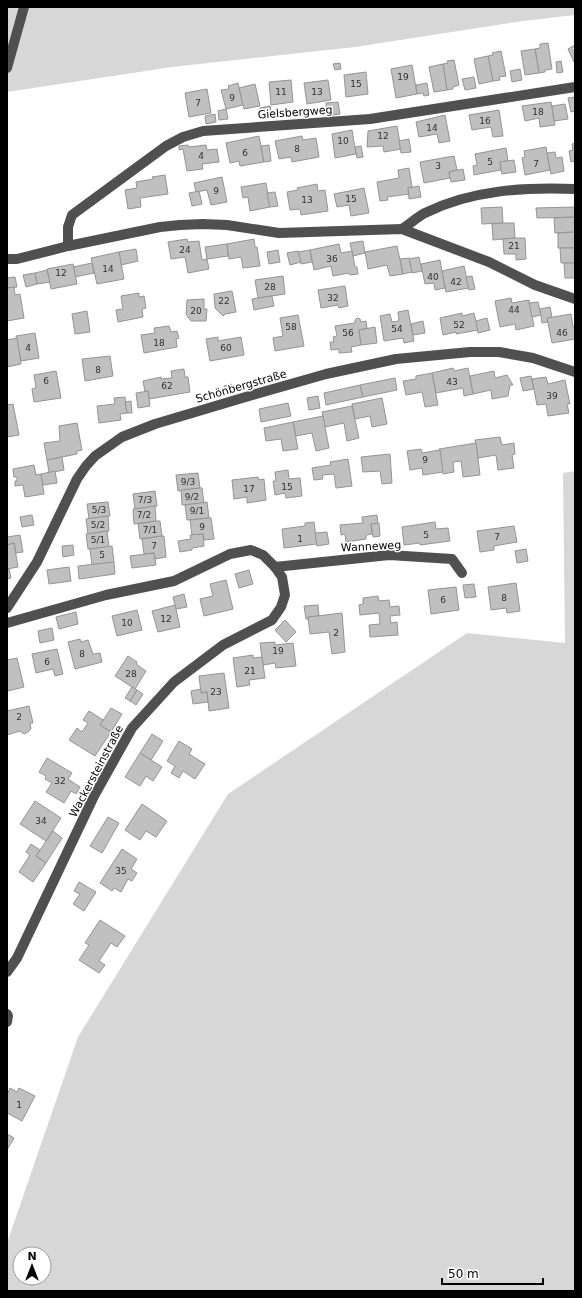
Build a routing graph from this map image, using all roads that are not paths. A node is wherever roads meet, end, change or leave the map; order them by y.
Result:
1 (24, 7) edge
2 (7, 68) edge
3 (575, 87) edge
4 (575, 189) edge
5 (402, 229) junction
6 (68, 246) junction
7 (7, 259) edge
8 (575, 300) edge
9 (575, 372) edge
10 (275, 567) junction
11 (462, 573) dead end
12 (7, 608) edge
13 (7, 623) edge
14 (7, 972) edge
15 (7, 1014) edge
16 (7, 1022) edge

1 - 2 street
3 - 6 street, Gielsbergweg
4 - 5 street
5 - 6 street
5 - 8 street
6 - 7 street
9 - 12 street, Schönbergstraße
10 - 11 street, Wanneweg
10 - 13 street, Wackersteinstraße
10 - 14 street, Wackersteinstraße
15 - 16 street

